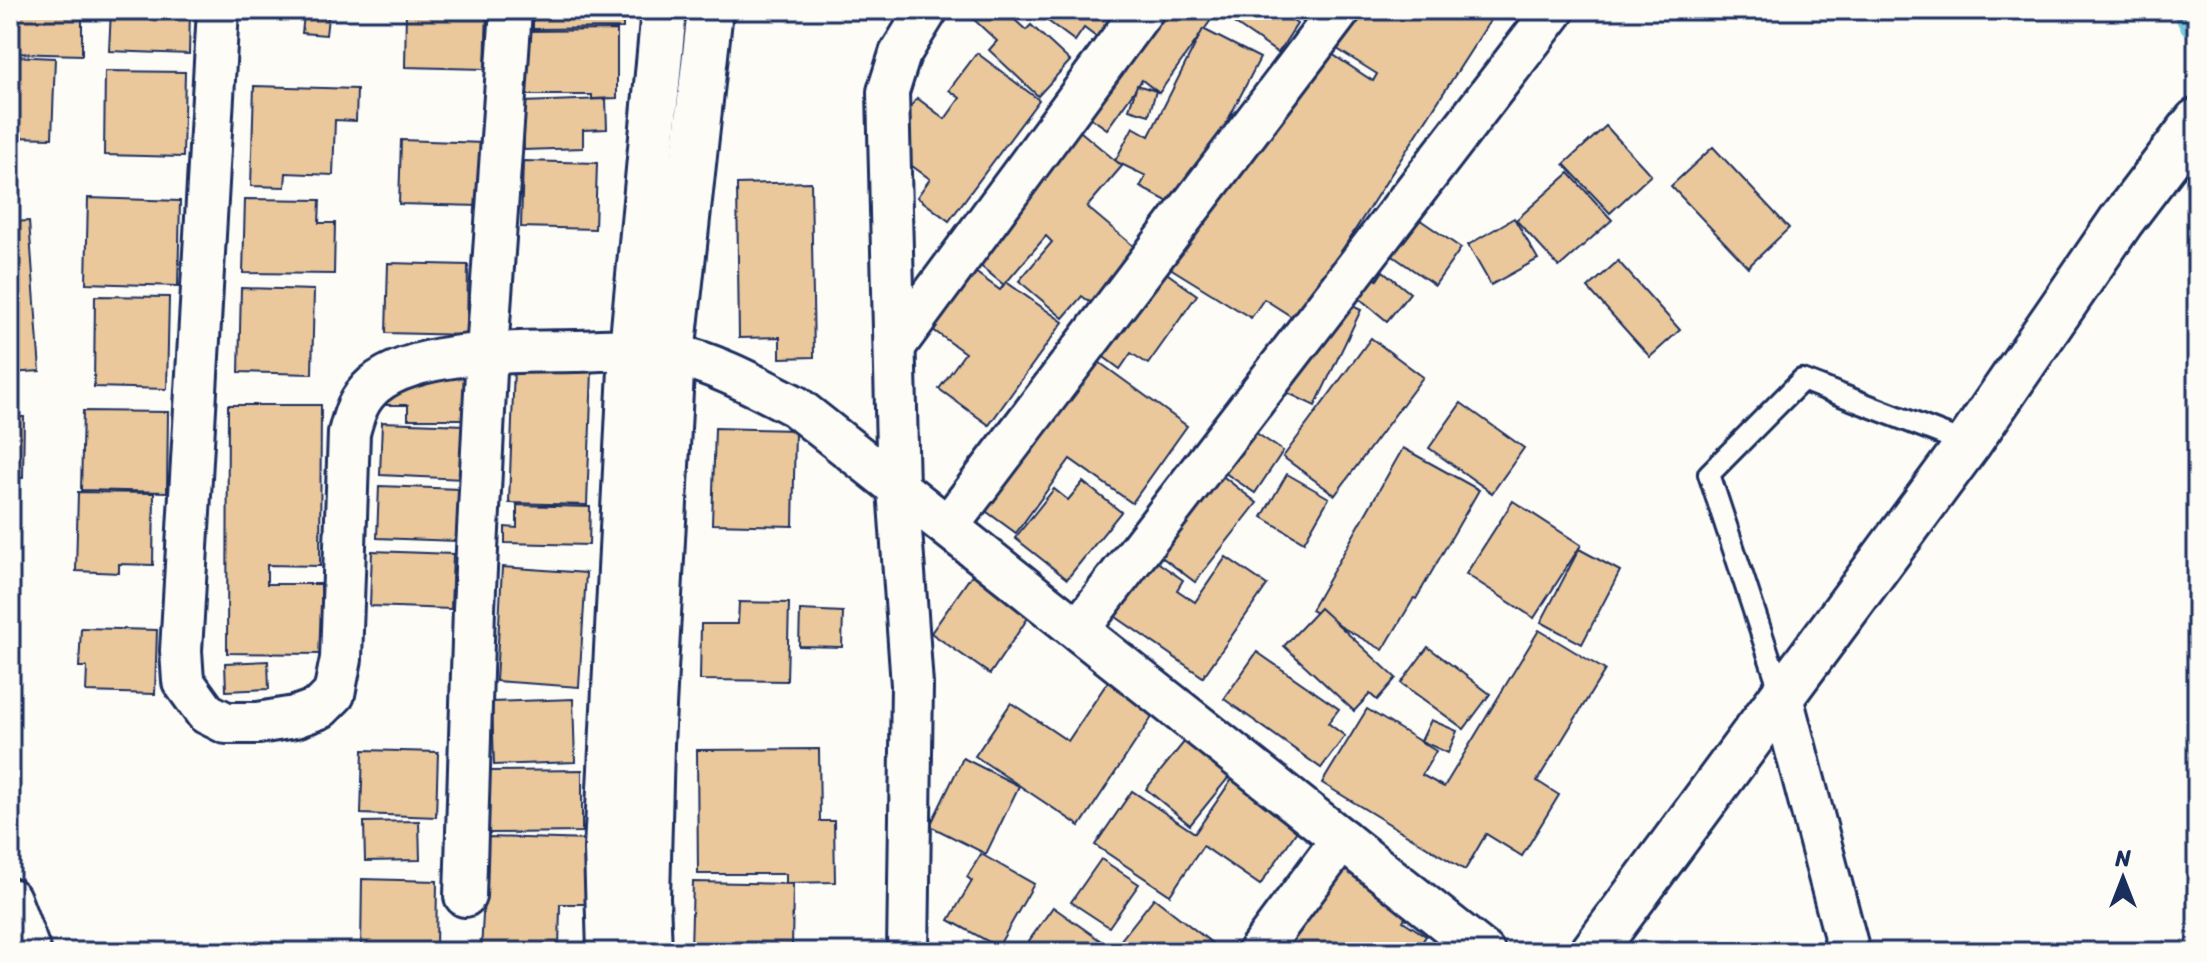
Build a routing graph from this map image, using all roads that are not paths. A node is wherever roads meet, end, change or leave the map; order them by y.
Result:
1 (218, 10) edge
2 (511, 10) edge
3 (664, 10) edge
4 (710, 10) edge
5 (927, 10) edge
6 (1143, 10) edge
7 (1340, 10) edge
8 (1554, 10) edge
9 (2197, 121) edge
10 (895, 346) junction
11 (487, 352) junction
12 (652, 352) junction
13 (1968, 444) junction
14 (898, 488) junction
15 (948, 526) junction
16 (1078, 630) junction
17 (1782, 697) junction
18 (1342, 839) junction
19 (465, 896) dead end
20 (10, 899) edge
21 (30, 952) edge
22 (610, 952) edge
23 (649, 952) edge
24 (908, 952) edge
25 (1258, 952) edge
26 (1484, 952) edge
27 (1593, 952) edge
28 (1849, 952) edge

1 - 11 street
2 - 11 street
3 - 12 main road
4 - 12 main road
5 - 10 street
6 - 10 street
7 - 15 street
8 - 16 street
9 - 13 main road
10 - 14 street
11 - 12 street
11 - 19 street
12 - 14 street
12 - 22 main road
12 - 23 main road
13 - 17 main road
13 - 17 lane
14 - 15 street
14 - 24 street
15 - 16 street
16 - 18 street
17 - 27 main road
17 - 28 street
18 - 25 street
18 - 26 street
20 - 21 street

